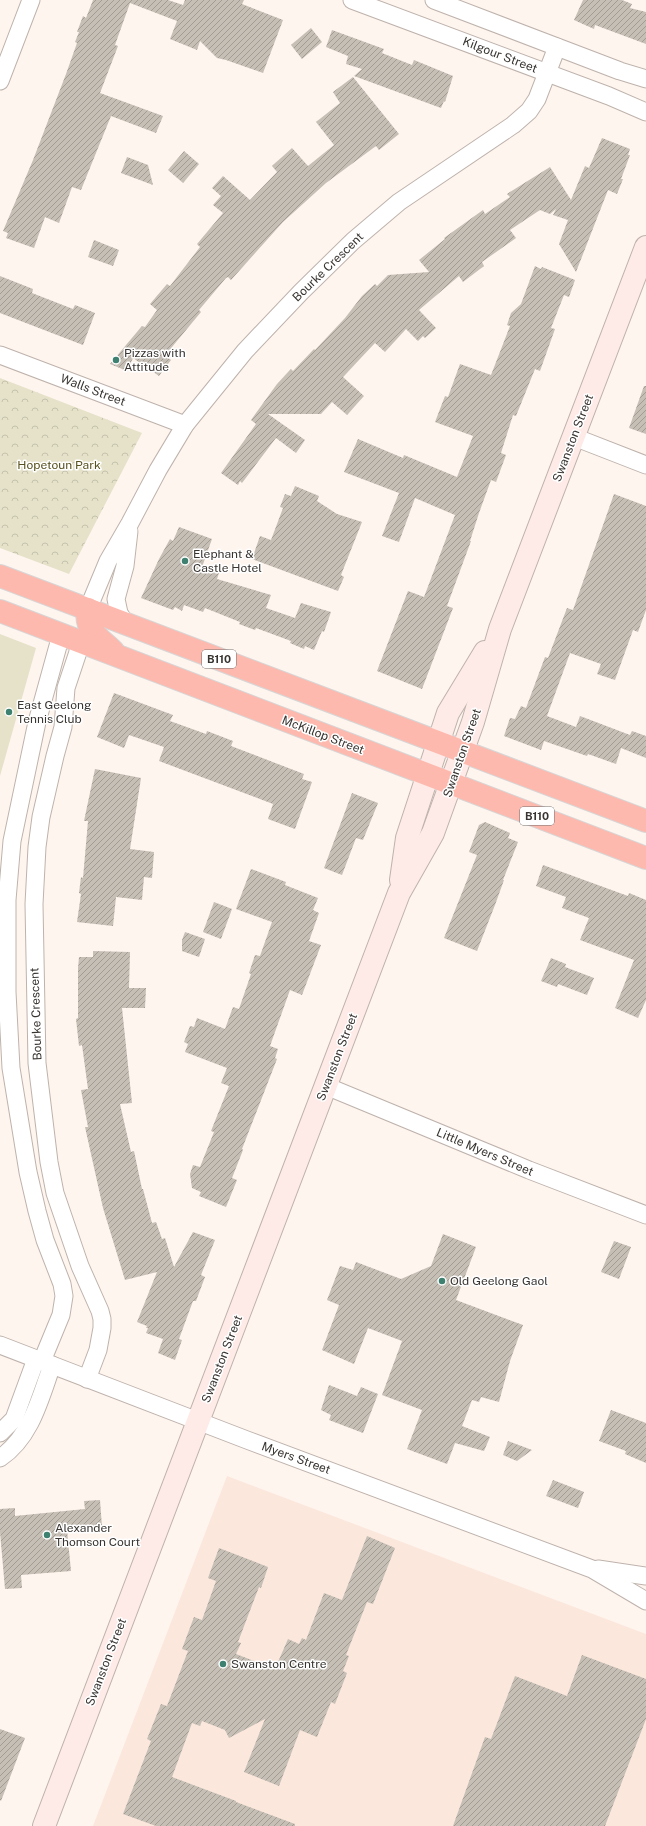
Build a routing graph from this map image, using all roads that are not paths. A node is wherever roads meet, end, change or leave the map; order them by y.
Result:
1 (31, 0) edge
2 (352, 0) edge
3 (434, 0) edge
4 (557, 47) junction
5 (547, 73) junction
6 (646, 78) edge
7 (0, 81) edge
8 (646, 112) edge
9 (646, 247) edge
10 (0, 355) edge
11 (185, 425) junction
12 (574, 437) junction
13 (646, 465) edge
14 (130, 523) junction
15 (0, 576) edge
16 (88, 609) junction
17 (0, 611) edge
18 (126, 624) junction
19 (500, 629) junction
20 (61, 635) junction
21 (82, 643) junction
22 (120, 657) junction
23 (438, 742) junction
24 (463, 751) junction
25 (428, 775) junction
26 (451, 784) junction
27 (646, 821) edge
28 (6, 839) edge
29 (37, 847) junction
30 (646, 858) edge
31 (399, 893) junction
32 (7, 936) junction
33 (35, 937) junction
34 (326, 1086) junction
35 (646, 1215) edge
36 (0, 1345) edge
37 (43, 1362) junction
38 (87, 1379) junction
39 (198, 1421) junction
40 (0, 1433) edge
41 (0, 1458) edge
42 (592, 1568) junction
43 (646, 1576) edge
44 (646, 1601) edge
45 (44, 1826) edge

1 - 7 street
2 - 5 street, Kilgour Street
3 - 4 street
4 - 5 street, Bourke Crescent
4 - 6 street
5 - 8 street, Kilgour Street
5 - 11 street, Bourke Crescent
9 - 12 street, Swanston Street
10 - 11 street, Walls Street
11 - 14 street, Bourke Crescent
12 - 13 street
12 - 19 street, Swanston Street
14 - 16 street, Bourke Crescent
14 - 18 street, Bourke Crescent
15 - 16 highway, B110
16 - 18 highway, B110
16 - 22 highway
17 - 20 highway, McKillop Street / B110
18 - 23 highway, B110
19 - 23 street, Swanston Street
19 - 24 street, Swanston Street
20 - 21 highway, McKillop Street / B110
20 - 28 street
21 - 22 highway, McKillop Street / B110
21 - 29 street, Bourke Crescent
22 - 25 highway, McKillop Street / B110
23 - 24 highway, B110
23 - 25 street, Swanston Street
24 - 26 street, Swanston Street
24 - 27 highway, B110
25 - 26 highway, McKillop Street / B110
25 - 31 street, Swanston Street
26 - 30 highway, McKillop Street / B110
26 - 31 street, Swanston Street
28 - 29 street
28 - 32 street
29 - 33 street, Bourke Crescent
31 - 34 street, Swanston Street
32 - 33 street
32 - 37 street
33 - 38 street, Bourke Crescent
34 - 35 street, Little Myers Street
34 - 39 street, Swanston Street
36 - 37 street, Myers Street
37 - 38 street, Myers Street
37 - 40 street
37 - 41 street
38 - 39 street, Myers Street
39 - 42 street, Myers Street
39 - 45 street, Swanston Street
42 - 43 street, Myers Street
42 - 44 street, Myers Street

